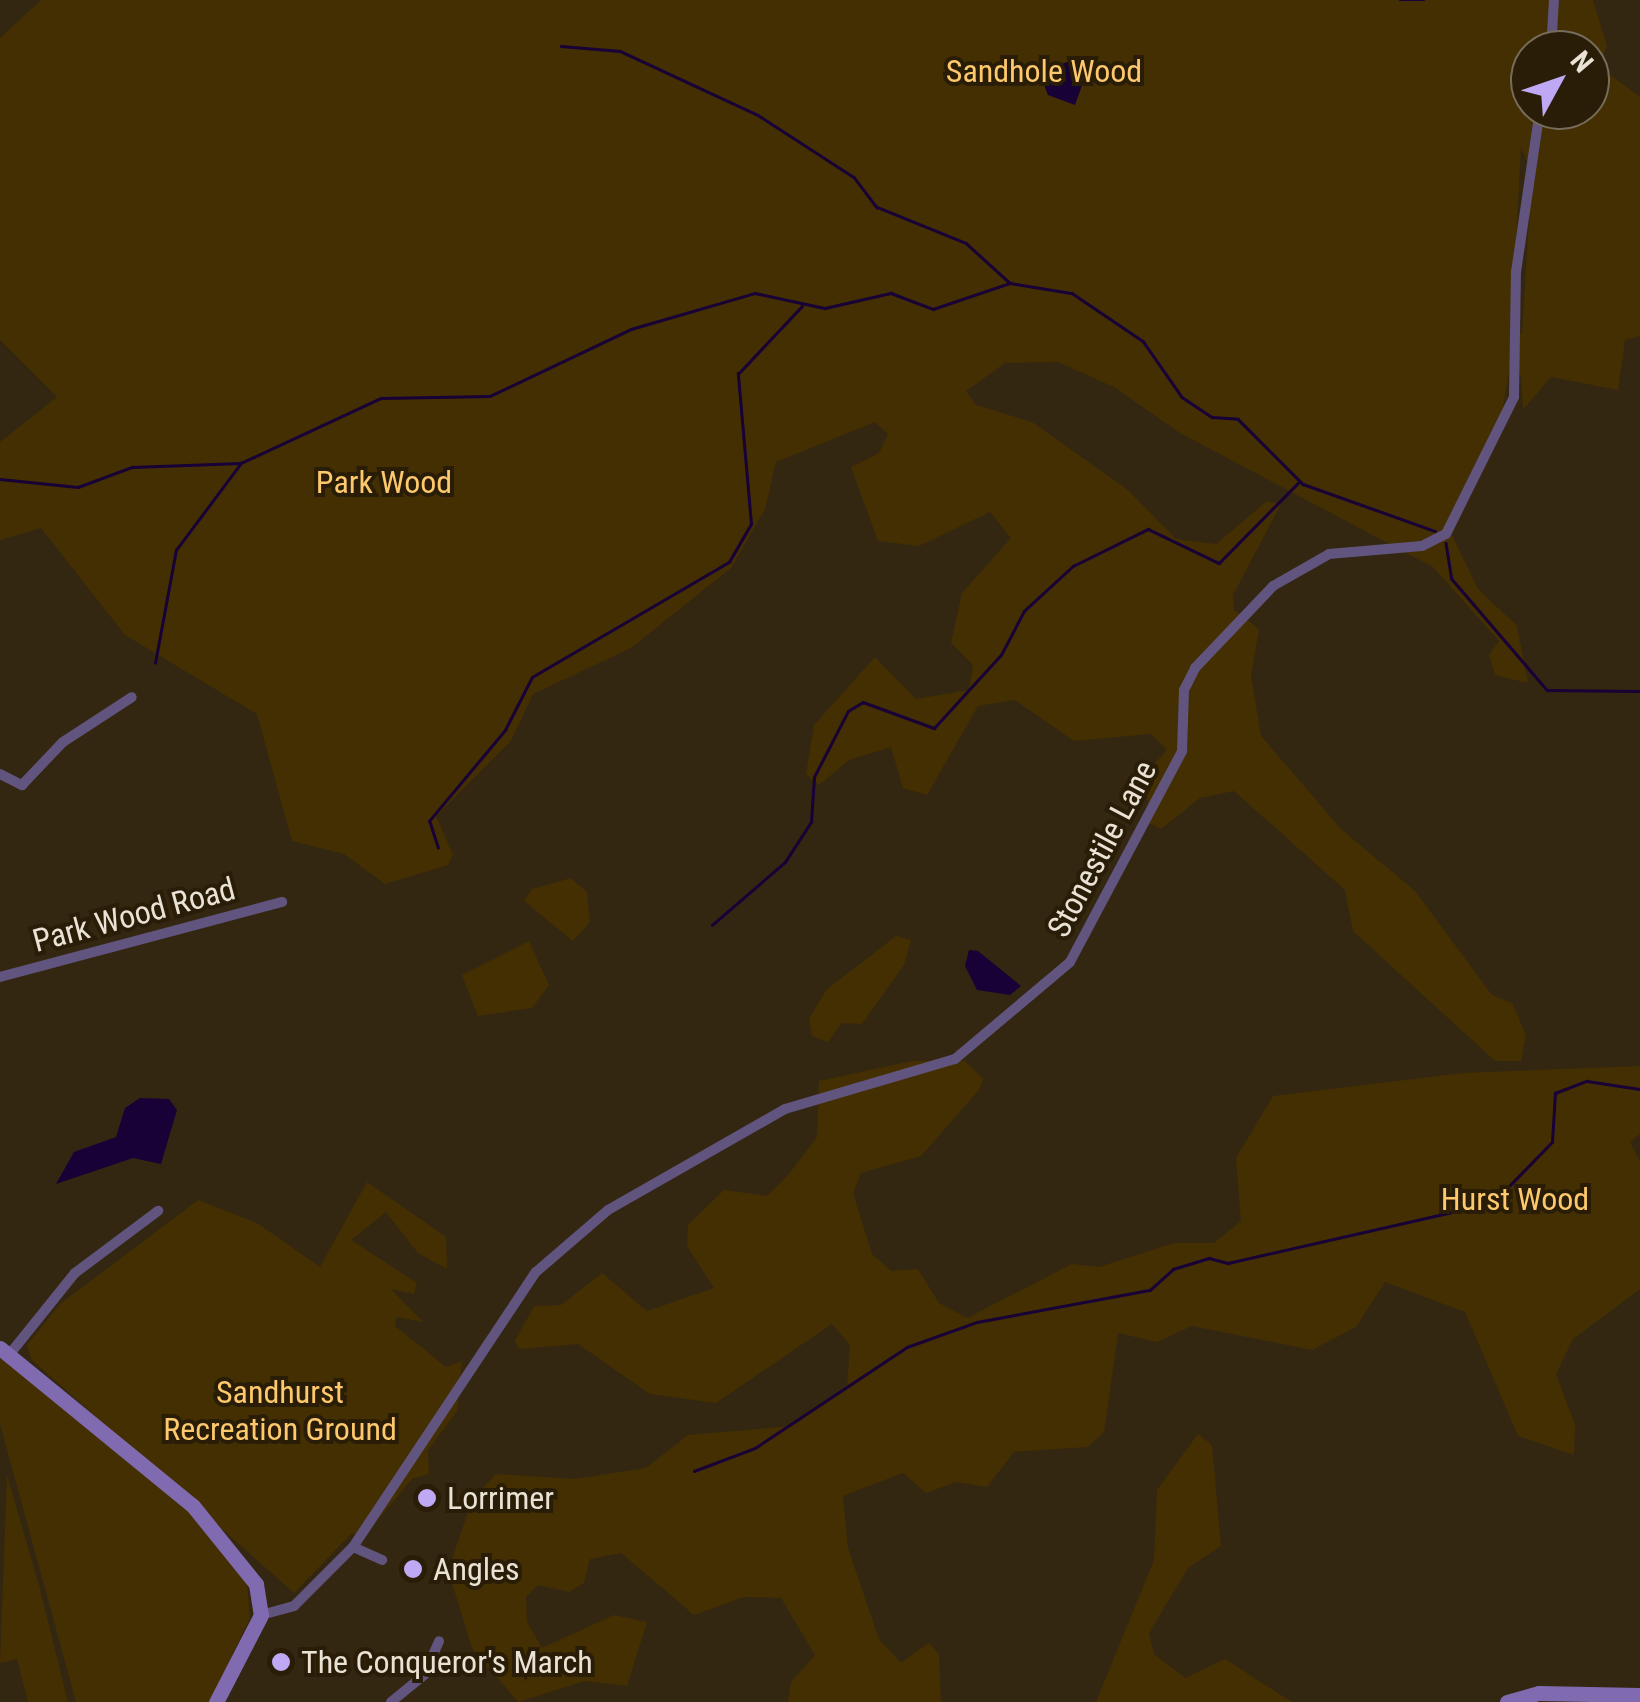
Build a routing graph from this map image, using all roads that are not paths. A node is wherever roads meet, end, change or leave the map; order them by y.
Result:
1 (1554, 0) edge
2 (1553, 30) edge
3 (1537, 130) edge
4 (132, 697) dead end
5 (0, 774) edge
6 (282, 902) dead end
7 (0, 977) edge
8 (158, 1211) dead end
9 (5, 1351) edge
10 (353, 1548) junction
11 (382, 1560) dead end
12 (261, 1615) junction
13 (439, 1641) dead end
14 (1640, 1695) edge
15 (216, 1702) edge
16 (391, 1702) edge
17 (1507, 1702) edge

1 - 2 street
3 - 10 street, Stonestile Lane
4 - 5 street
6 - 7 street, Park Wood Road
8 - 9 street
9 - 12 main road
10 - 11 street
10 - 12 street, Stonestile Lane
12 - 15 main road
13 - 16 street
14 - 17 main road

